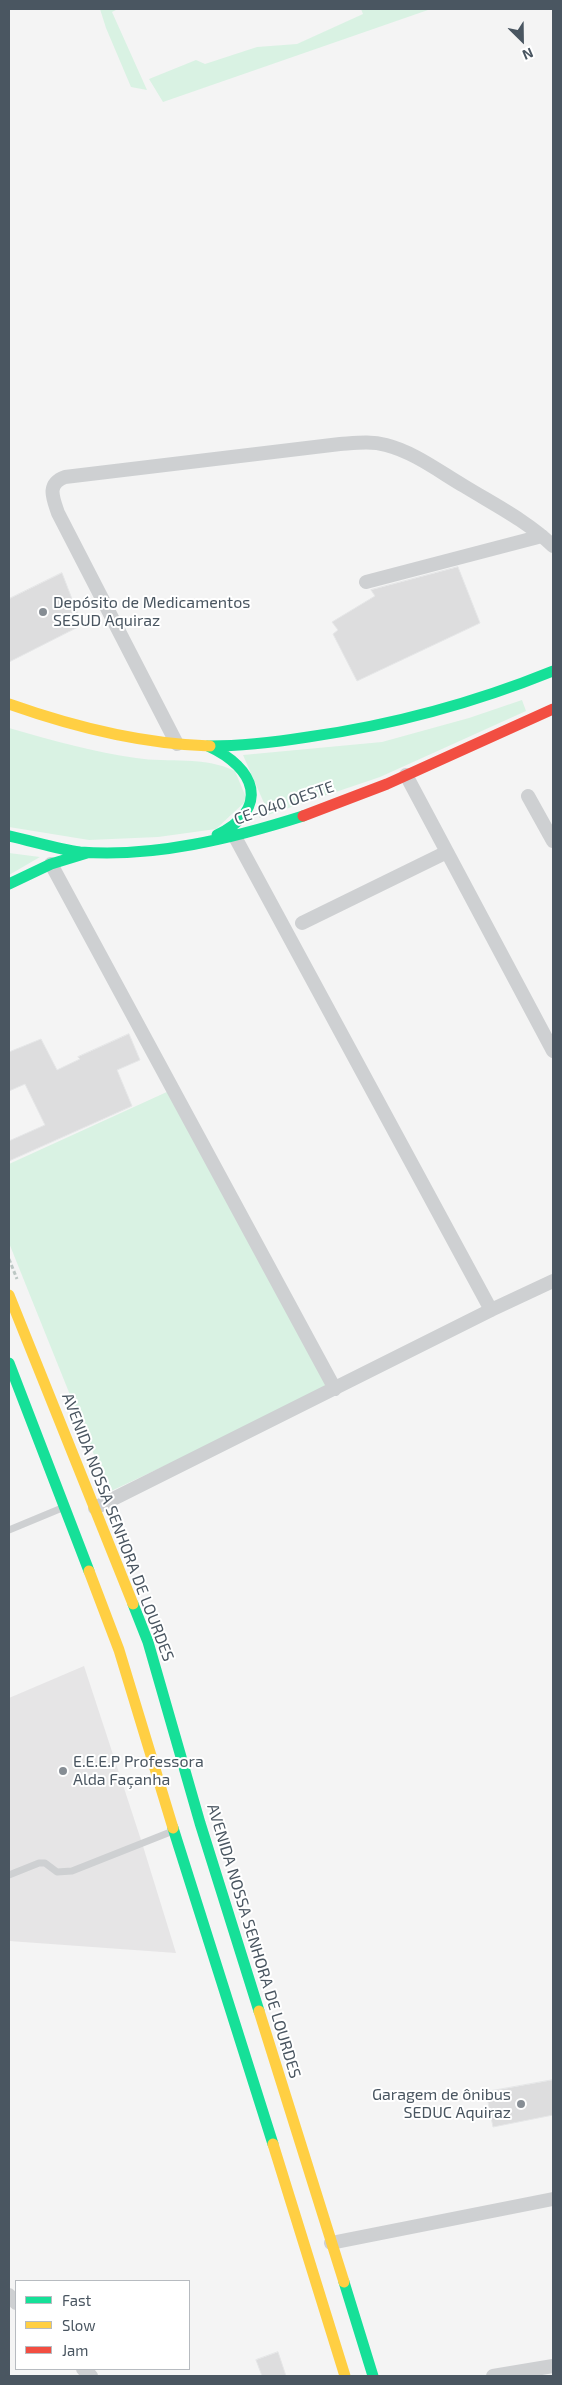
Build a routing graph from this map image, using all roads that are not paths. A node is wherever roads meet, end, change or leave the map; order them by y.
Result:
1 (542, 536) junction
2 (553, 546) edge
3 (366, 582) dead end
4 (553, 671) edge
5 (9, 704) edge
6 (553, 709) edge
7 (177, 744) junction
8 (208, 746) junction
9 (406, 775) junction
10 (528, 796) dead end
11 (9, 836) edge
12 (235, 837) junction
13 (553, 841) edge
14 (191, 844) junction
15 (89, 852) junction
16 (447, 852) junction
17 (51, 864) junction
18 (9, 884) edge
19 (302, 923) dead end
20 (553, 1051) edge
21 (553, 1281) edge
22 (10, 1302) edge
23 (491, 1310) junction
24 (9, 1363) edge
25 (335, 1389) junction
26 (65, 1507) junction
27 (95, 1508) junction
28 (9, 1530) edge
29 (175, 1830) junction
30 (9, 1875) edge
31 (553, 2199) edge
32 (331, 2242) junction
33 (553, 2366) edge
34 (345, 2376) edge
35 (372, 2376) edge
36 (493, 2376) edge

1 - 2 street
1 - 3 street
1 - 7 street
4 - 8 main road
5 - 7 main road
6 - 9 main road, CE-040 OESTE
7 - 8 main road
8 - 14 main road
9 - 12 main road, CE-040 OESTE
9 - 16 street
10 - 13 street
11 - 15 main road, CE-040 OESTE
12 - 14 main road, CE-040 OESTE
12 - 23 street
14 - 15 main road, CE-040 OESTE
15 - 17 main road
16 - 19 street
16 - 20 street
17 - 18 main road
17 - 25 street
21 - 23 street
22 - 27 main road, AVENIDA NOSSA SENHORA DE LOURDES
23 - 25 street
24 - 26 main road
25 - 27 street
26 - 28 lane
26 - 29 main road
27 - 32 main road, AVENIDA NOSSA SENHORA DE LOURDES
29 - 30 lane
29 - 34 main road
31 - 32 street
32 - 35 main road, AVENIDA NOSSA SENHORA DE LOURDES
33 - 36 street

